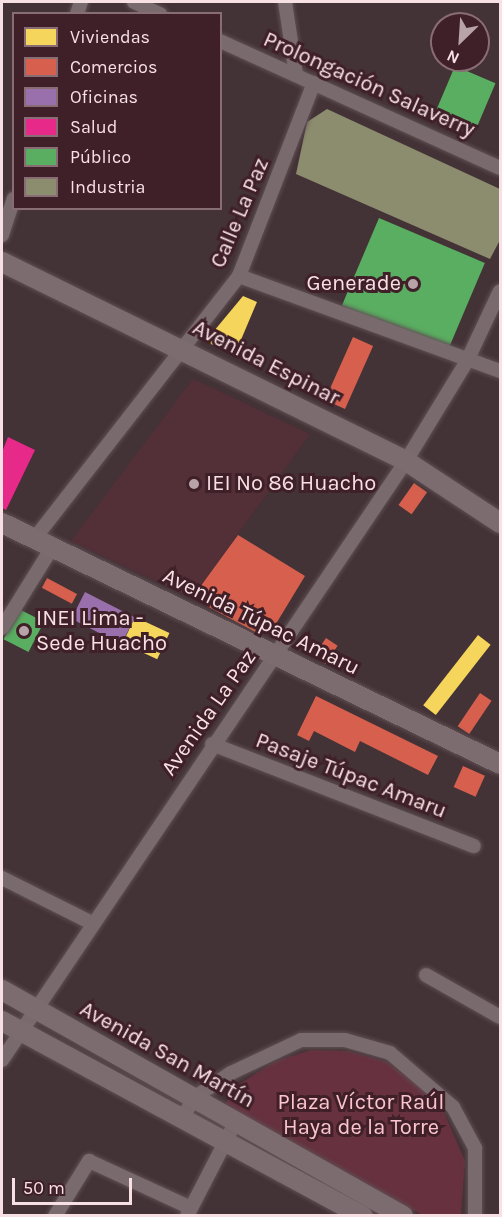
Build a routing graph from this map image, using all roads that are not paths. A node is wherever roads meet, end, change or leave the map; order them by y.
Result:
1 (134, 2) edge
2 (285, 2) edge
3 (156, 12) edge
4 (222, 42) edge
5 (296, 75) junction
6 (314, 83) junction
7 (501, 168) edge
8 (12, 205) edge
9 (2, 235) edge
10 (2, 262) edge
11 (238, 276) junction
12 (501, 291) edge
13 (186, 350) junction
14 (467, 361) junction
15 (501, 371) edge
16 (406, 461) junction
17 (501, 523) edge
18 (2, 524) edge
19 (44, 542) junction
20 (2, 628) edge
21 (275, 657) junction
22 (212, 744) junction
23 (501, 764) edge
24 (474, 846) dead end
25 (2, 878) edge
26 (90, 922) junction
27 (426, 975) dead end
28 (2, 990) edge
29 (35, 1008) junction
30 (501, 1017) edge
31 (2, 1021) edge
32 (20, 1031) junction
33 (2, 1060) edge
34 (195, 1097) junction
35 (182, 1118) junction
36 (236, 1121) junction
37 (225, 1143) junction
38 (189, 1212) edge
39 (55, 1215) edge
40 (363, 1215) edge
41 (403, 1215) edge
42 (474, 1215) edge

1 - 3 street
2 - 5 street
4 - 5 street, Prolongación Salaverry
5 - 6 street, Prolongación Salaverry
6 - 7 street, Prolongación Salaverry
6 - 11 street, Calle La Paz
8 - 9 street
10 - 13 street, Avenida Espinar
11 - 13 street, Calle La Paz
11 - 14 street
12 - 14 street, Avenida La Paz
13 - 16 street, Avenida Espinar
13 - 19 street, Calle La Paz
14 - 15 street
14 - 16 street, Avenida La Paz
16 - 17 street, Avenida Espinar
16 - 21 street, Avenida La Paz
18 - 19 street, Avenida Túpac Amaru
19 - 20 street
19 - 21 street, Avenida Túpac Amaru
21 - 22 street, Avenida La Paz
21 - 23 street, Avenida Túpac Amaru
22 - 24 street, Pasaje Túpac Amaru
22 - 26 street, Avenida La Paz
25 - 26 street
26 - 29 street, Avenida La Paz
27 - 30 street
28 - 29 street, Avenida San Martín
29 - 32 street, Avenida La Paz
29 - 34 street, Avenida San Martín
31 - 32 street
32 - 33 street, Avenida La Paz
32 - 35 street
34 - 35 street
34 - 36 street, Avenida San Martín
34 - 42 street
35 - 37 street
36 - 37 street
36 - 41 street, Avenida San Martín
37 - 38 street
37 - 40 street
38 - 39 street

